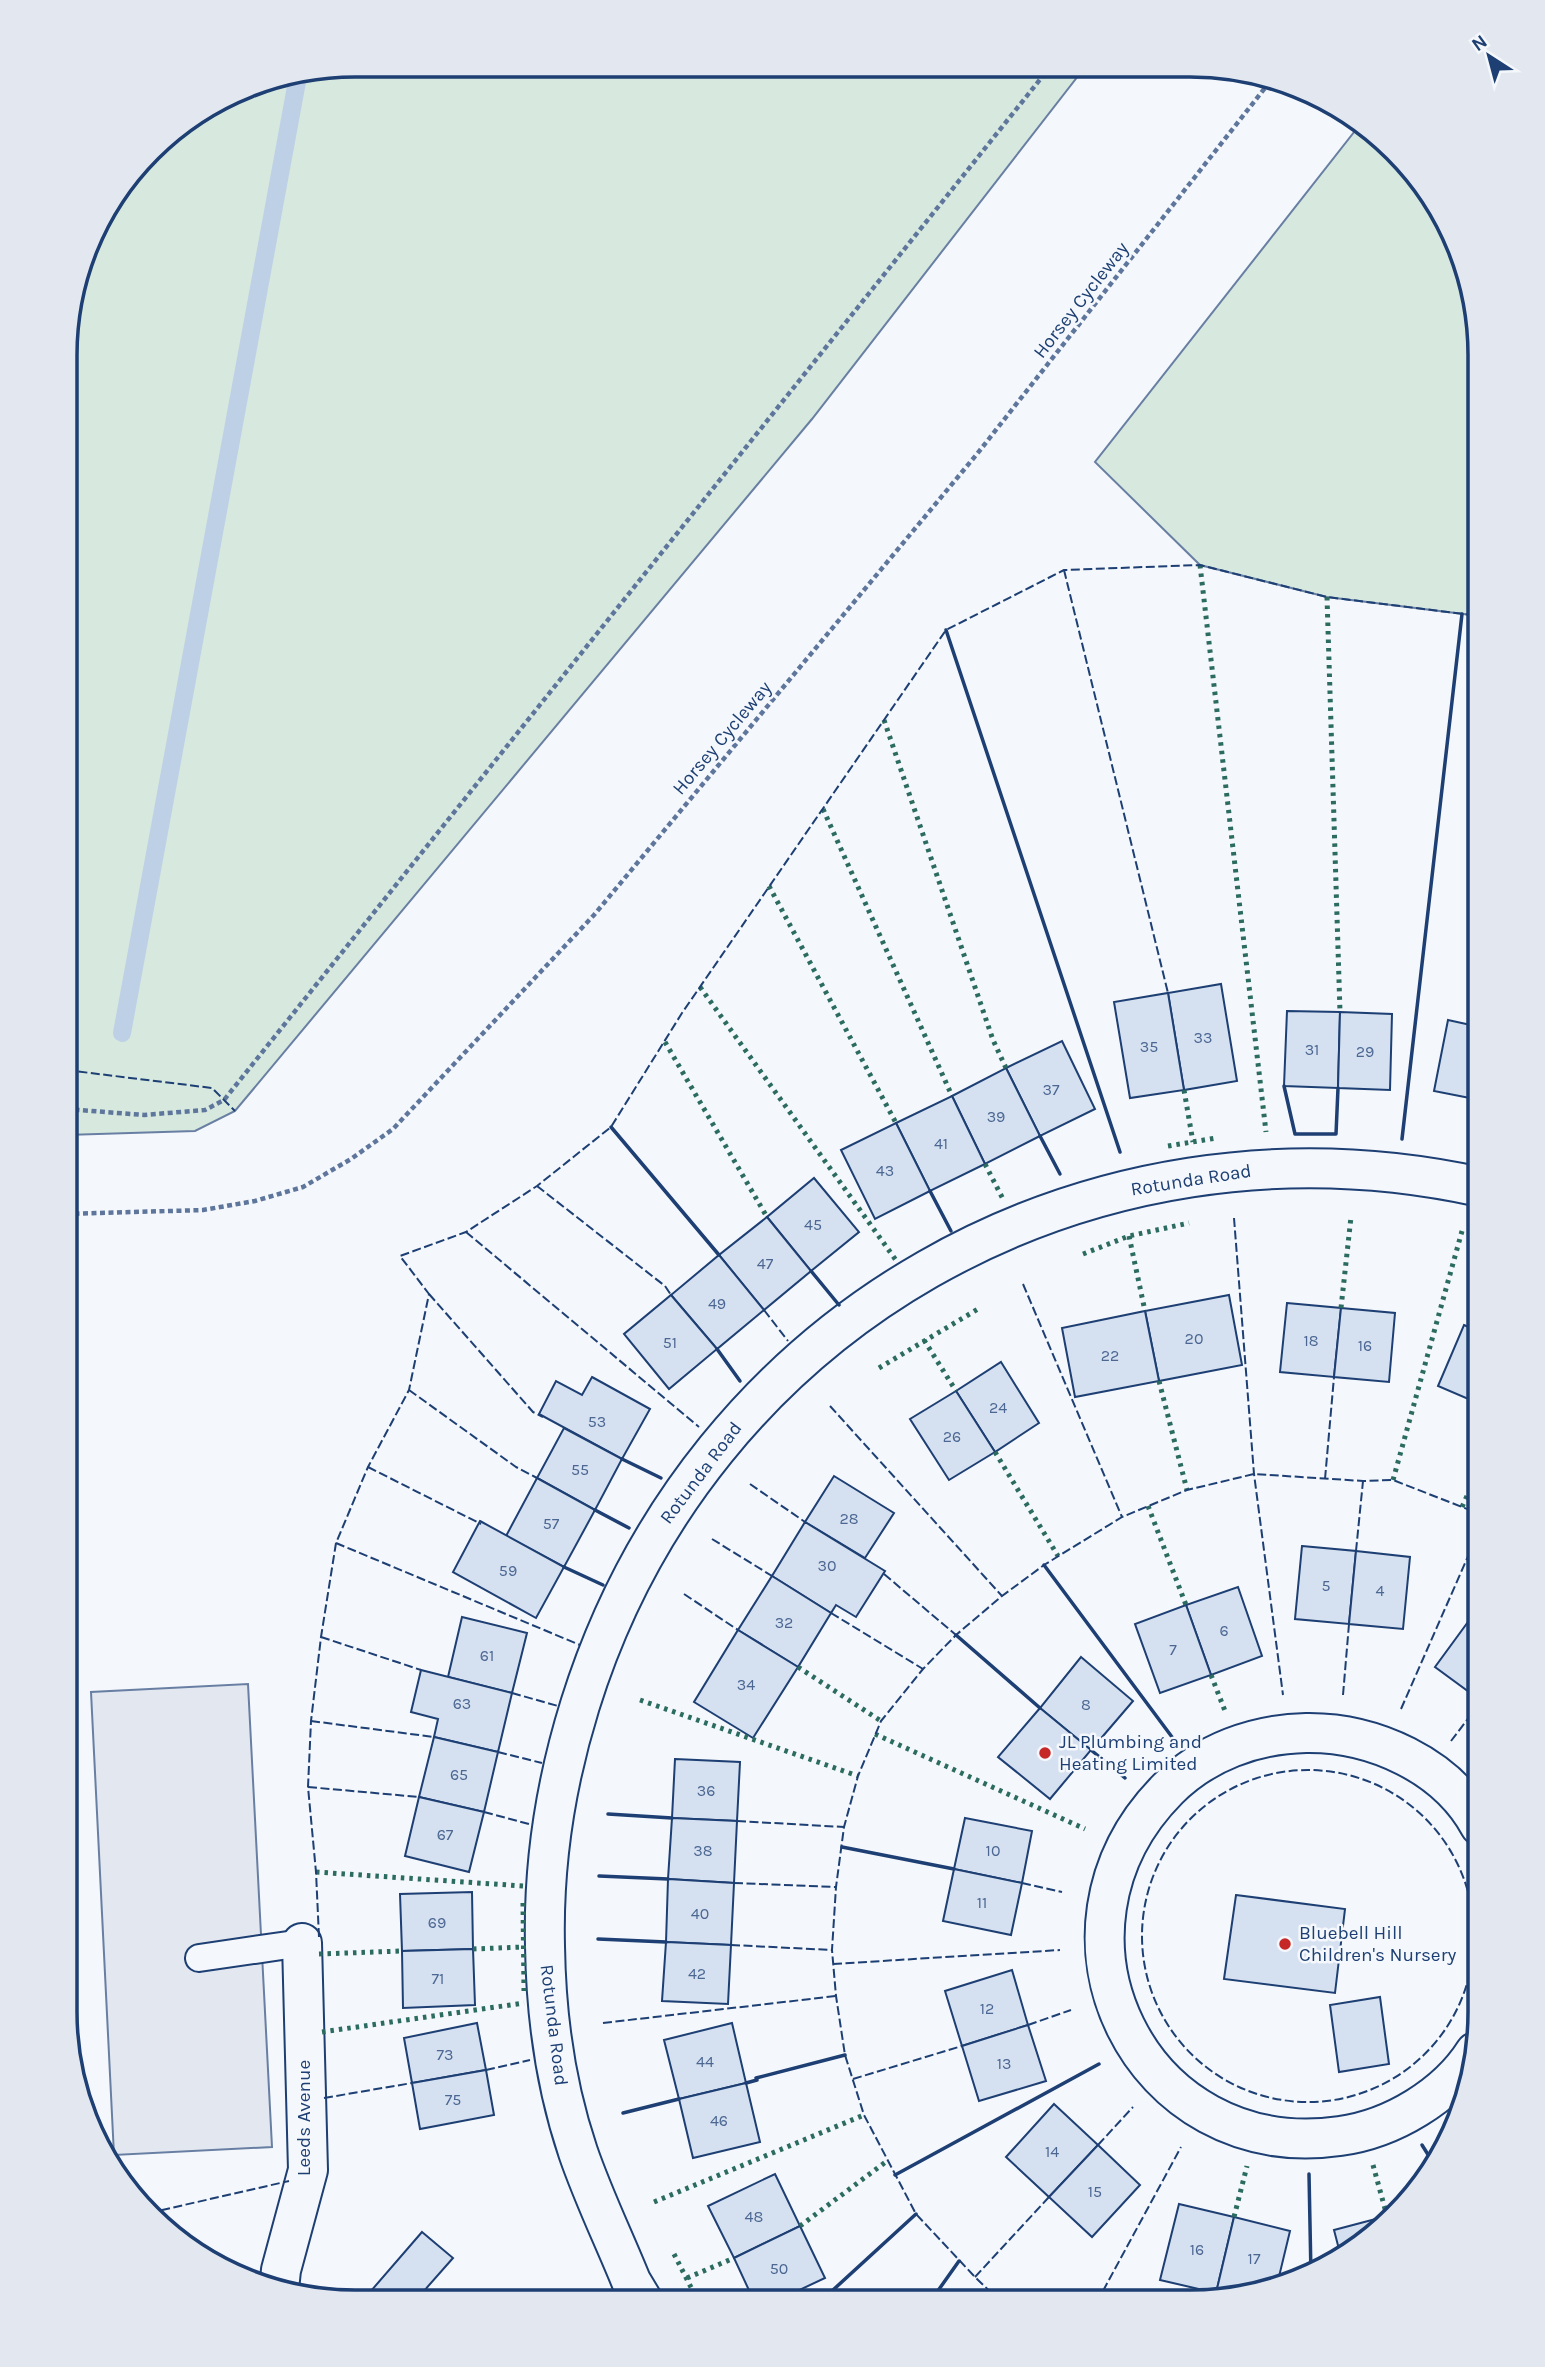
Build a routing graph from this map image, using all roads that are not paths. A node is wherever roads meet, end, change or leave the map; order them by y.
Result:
1 (1468, 1184) edge
2 (1468, 1810) edge
3 (302, 1943) joint
4 (199, 1958) dead end
5 (1463, 2068) edge
6 (280, 2280) edge
7 (636, 2290) edge

1 - 7 street, Rotunda Road
2 - 5 street
3 - 4 lane
3 - 6 street, Leeds Avenue

